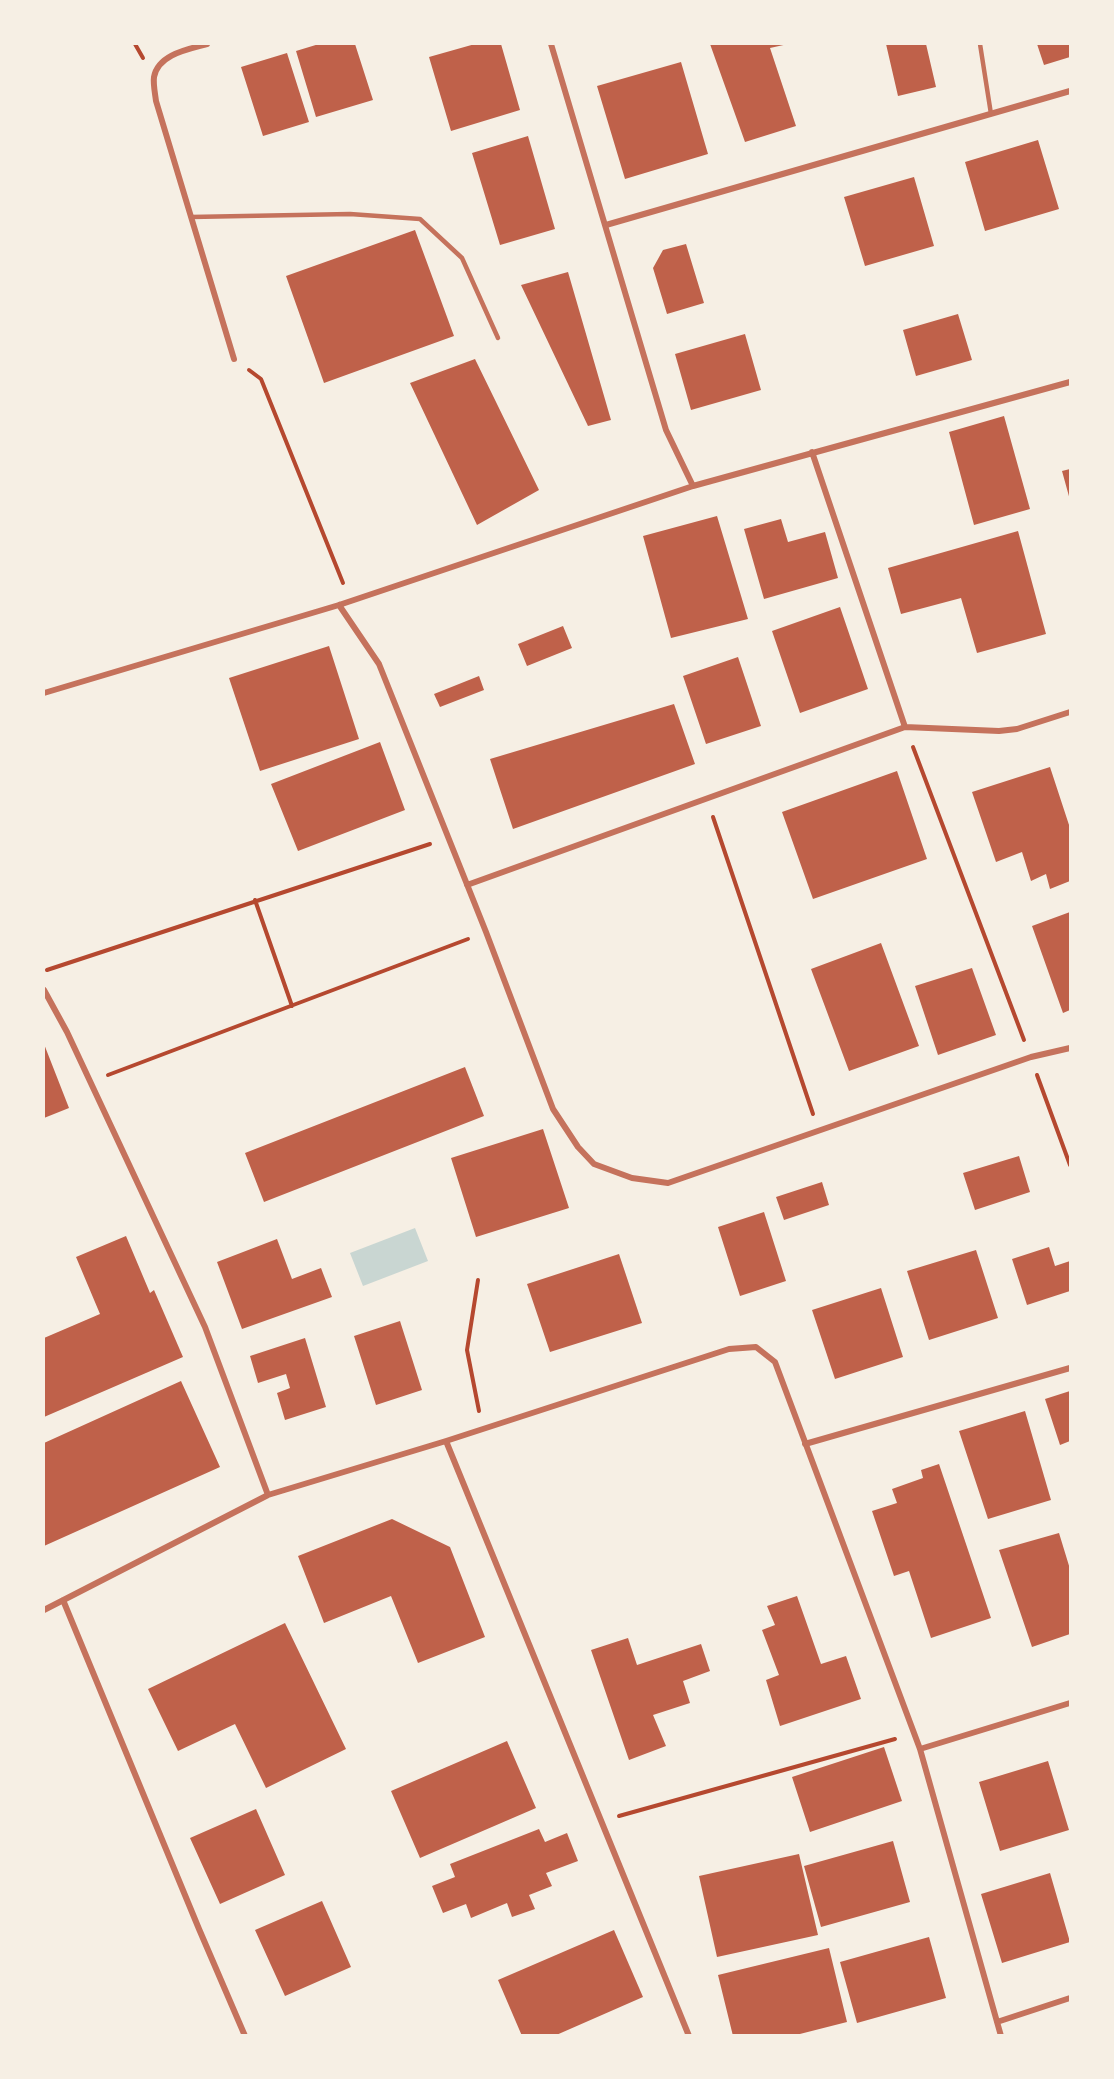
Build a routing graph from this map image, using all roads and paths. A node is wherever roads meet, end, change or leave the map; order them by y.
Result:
1 (207, 44) edge
2 (551, 44) edge
3 (980, 44) edge
4 (1071, 91) edge
5 (991, 114) junction
6 (191, 217) junction
7 (606, 225) junction
8 (498, 338) dead end
9 (234, 359) joint
10 (1071, 382) edge
11 (812, 452) junction
12 (693, 486) junction
13 (339, 604) junction
14 (44, 693) edge
15 (1071, 712) edge
16 (905, 727) junction
17 (707, 799) junction
18 (449, 838) junction
19 (467, 885) junction
20 (255, 900) junction
21 (486, 932) junction
22 (44, 971) edge
23 (44, 990) edge
24 (292, 1006) junction
25 (1071, 1048) edge
26 (1030, 1058) junction
27 (90, 1081) junction
28 (819, 1132) junction
29 (1071, 1166) edge
30 (478, 1280) dead end
31 (1071, 1368) edge
32 (483, 1429) junction
33 (446, 1441) junction
34 (805, 1444) junction
35 (268, 1496) junction
36 (63, 1600) junction
37 (44, 1610) edge
38 (1071, 1702) edge
39 (915, 1734) junction
40 (920, 1749) junction
41 (601, 1821) junction
42 (1071, 1998) edge
43 (997, 2022) junction
44 (246, 2036) edge
45 (689, 2036) edge
46 (1001, 2036) edge

1 - 6 street
2 - 7 street
3 - 5 lane
4 - 5 street
5 - 7 street
6 - 8 lane
6 - 9 street
7 - 12 street
9 - 13 path
10 - 11 street
11 - 12 street
11 - 16 street
12 - 13 street
13 - 14 street
13 - 18 street
15 - 16 street
16 - 17 street
16 - 26 path
17 - 19 street
17 - 28 path
18 - 19 street
18 - 20 path
19 - 21 street
20 - 22 path
20 - 24 path
21 - 24 path
21 - 28 street
23 - 27 street
24 - 27 path
25 - 26 street
26 - 28 street
26 - 29 path
27 - 35 street
30 - 32 path
31 - 34 street
32 - 33 street
32 - 34 street
33 - 35 street
33 - 41 street
34 - 39 street
35 - 36 street
36 - 37 street
36 - 44 street
38 - 40 street
39 - 40 street
39 - 41 path
40 - 43 street
41 - 45 street
42 - 43 street
43 - 46 street

